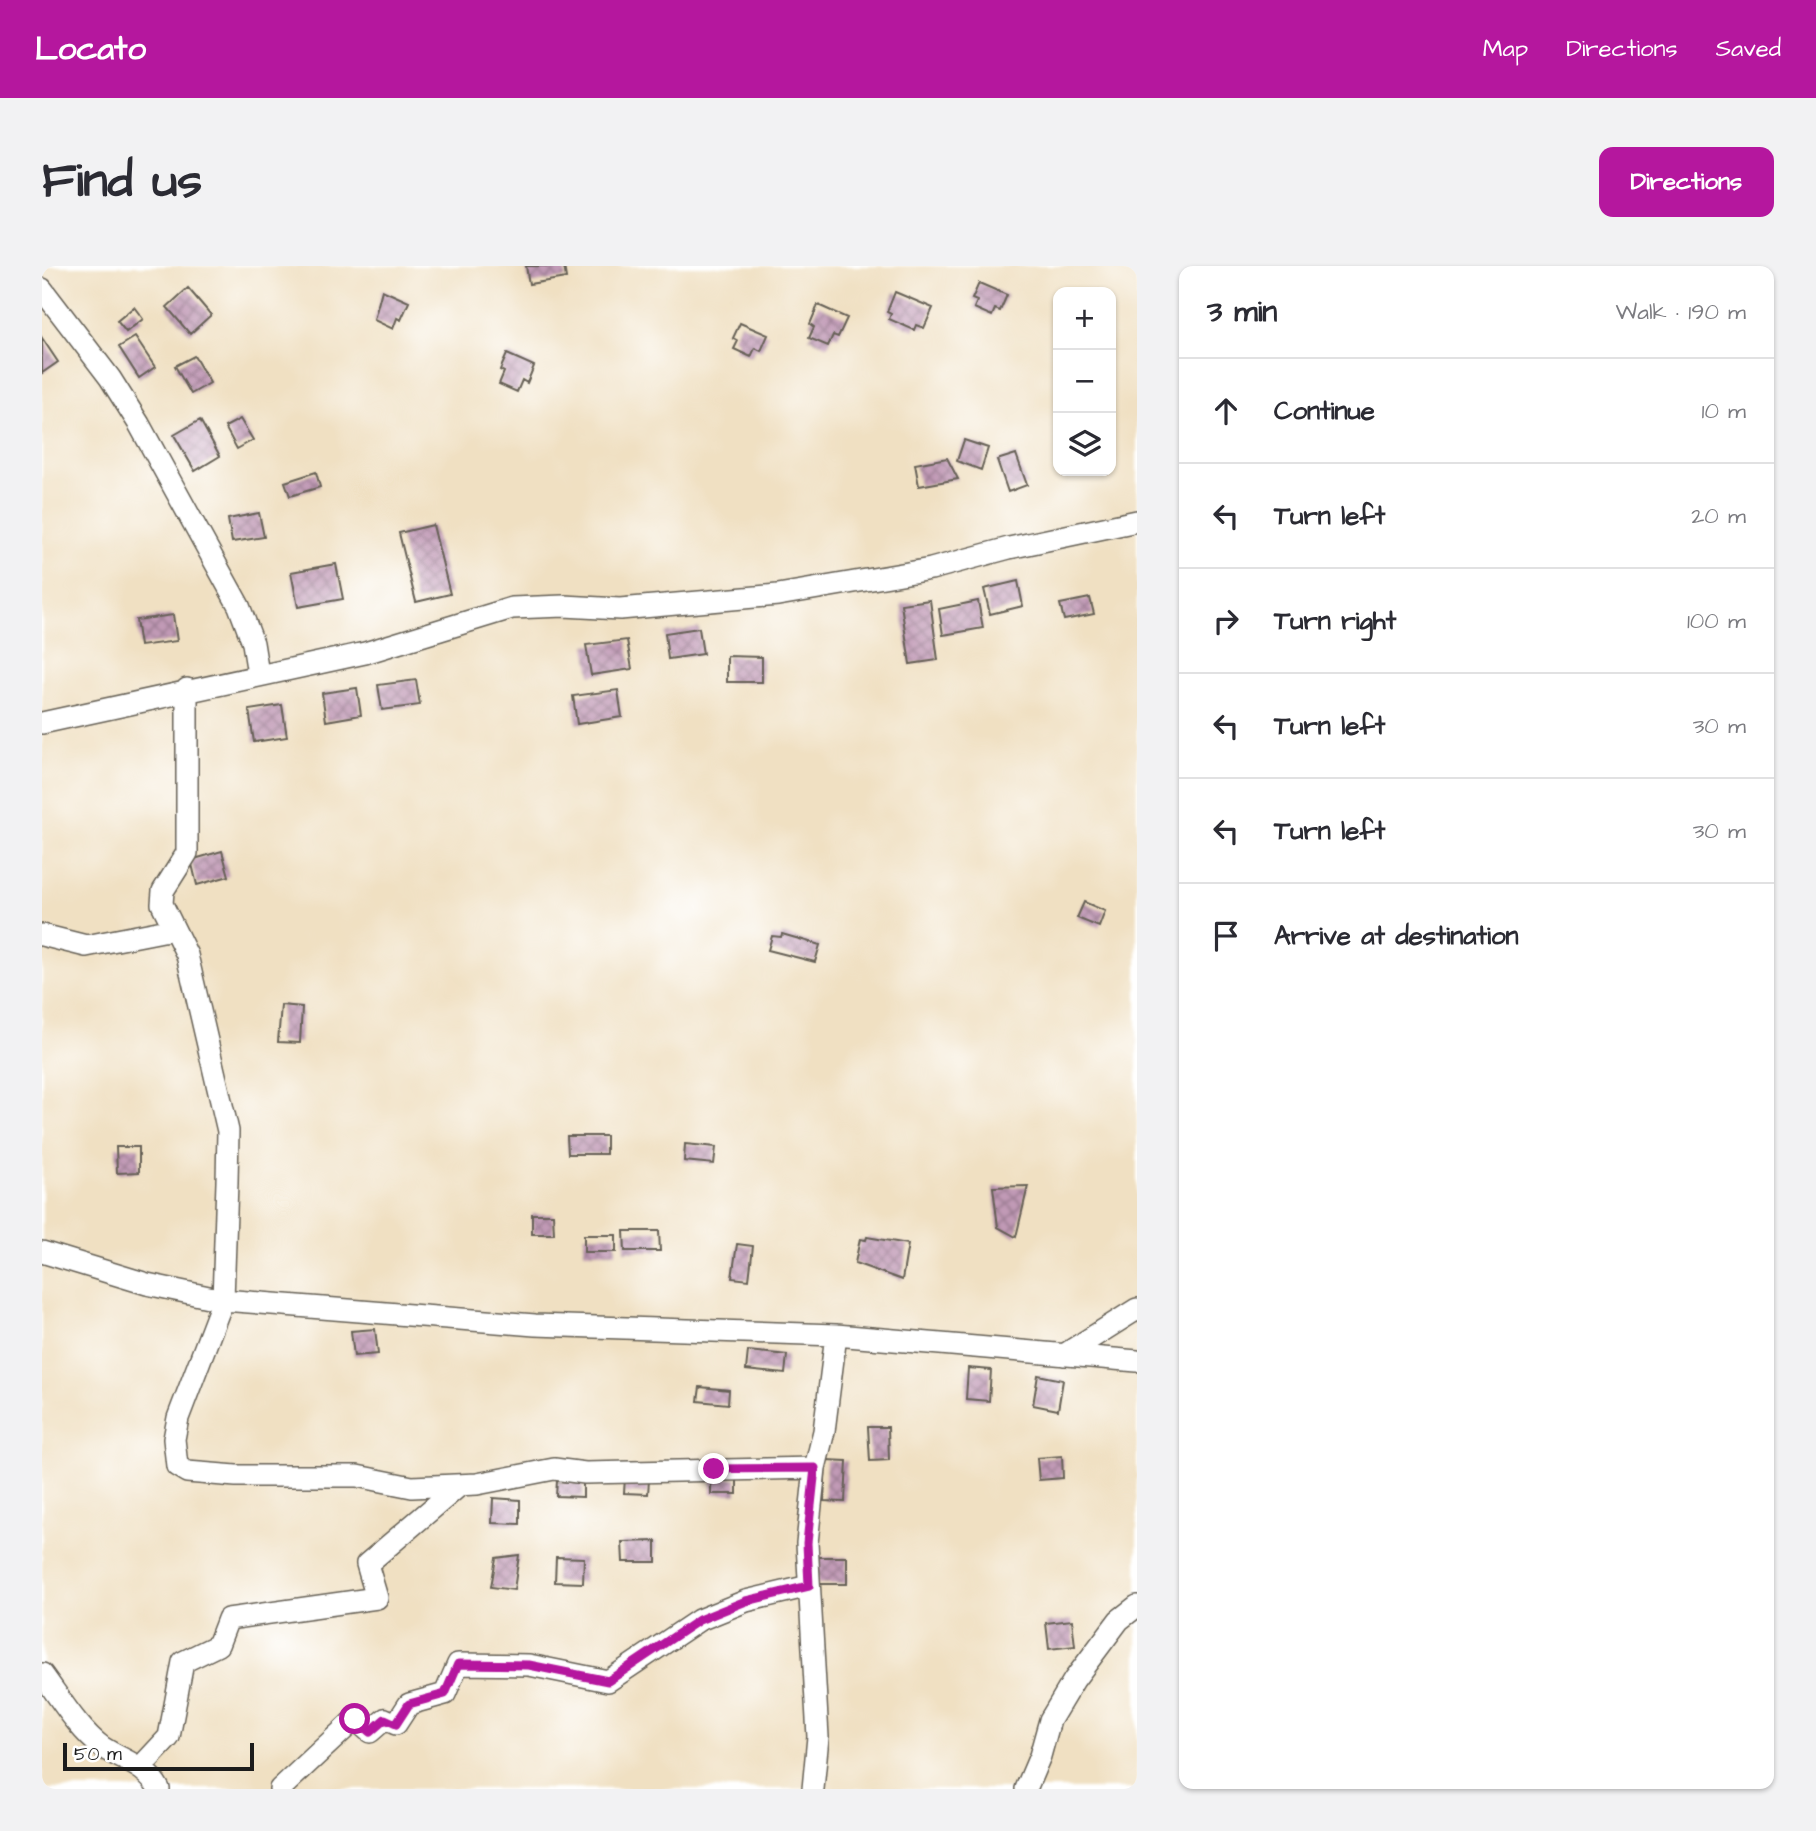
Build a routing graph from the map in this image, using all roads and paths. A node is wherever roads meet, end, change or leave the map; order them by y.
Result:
1 (42, 289) edge
2 (1137, 521) edge
3 (258, 674) junction
4 (187, 689) junction
5 (42, 723) edge
6 (173, 929) junction
7 (42, 935) edge
8 (42, 1252) edge
9 (223, 1300) junction
10 (1137, 1309) edge
11 (836, 1335) junction
12 (1064, 1356) junction
13 (1137, 1361) edge
14 (815, 1468) junction
15 (460, 1485) junction
16 (809, 1586) junction
17 (1137, 1606) edge
18 (42, 1674) edge
19 (141, 1767) junction
20 (159, 1789) edge
21 (280, 1789) edge
22 (813, 1789) edge
23 (1026, 1789) edge

1 - 3 street
2 - 3 street
3 - 4 street
4 - 5 street
4 - 6 street
6 - 7 street
6 - 9 street
8 - 9 street
9 - 11 street
9 - 15 street
10 - 12 street
11 - 12 street
11 - 14 street
12 - 13 street
14 - 15 street
14 - 16 street
15 - 19 street
16 - 21 street
16 - 22 street
17 - 23 street
18 - 19 street
19 - 20 street

